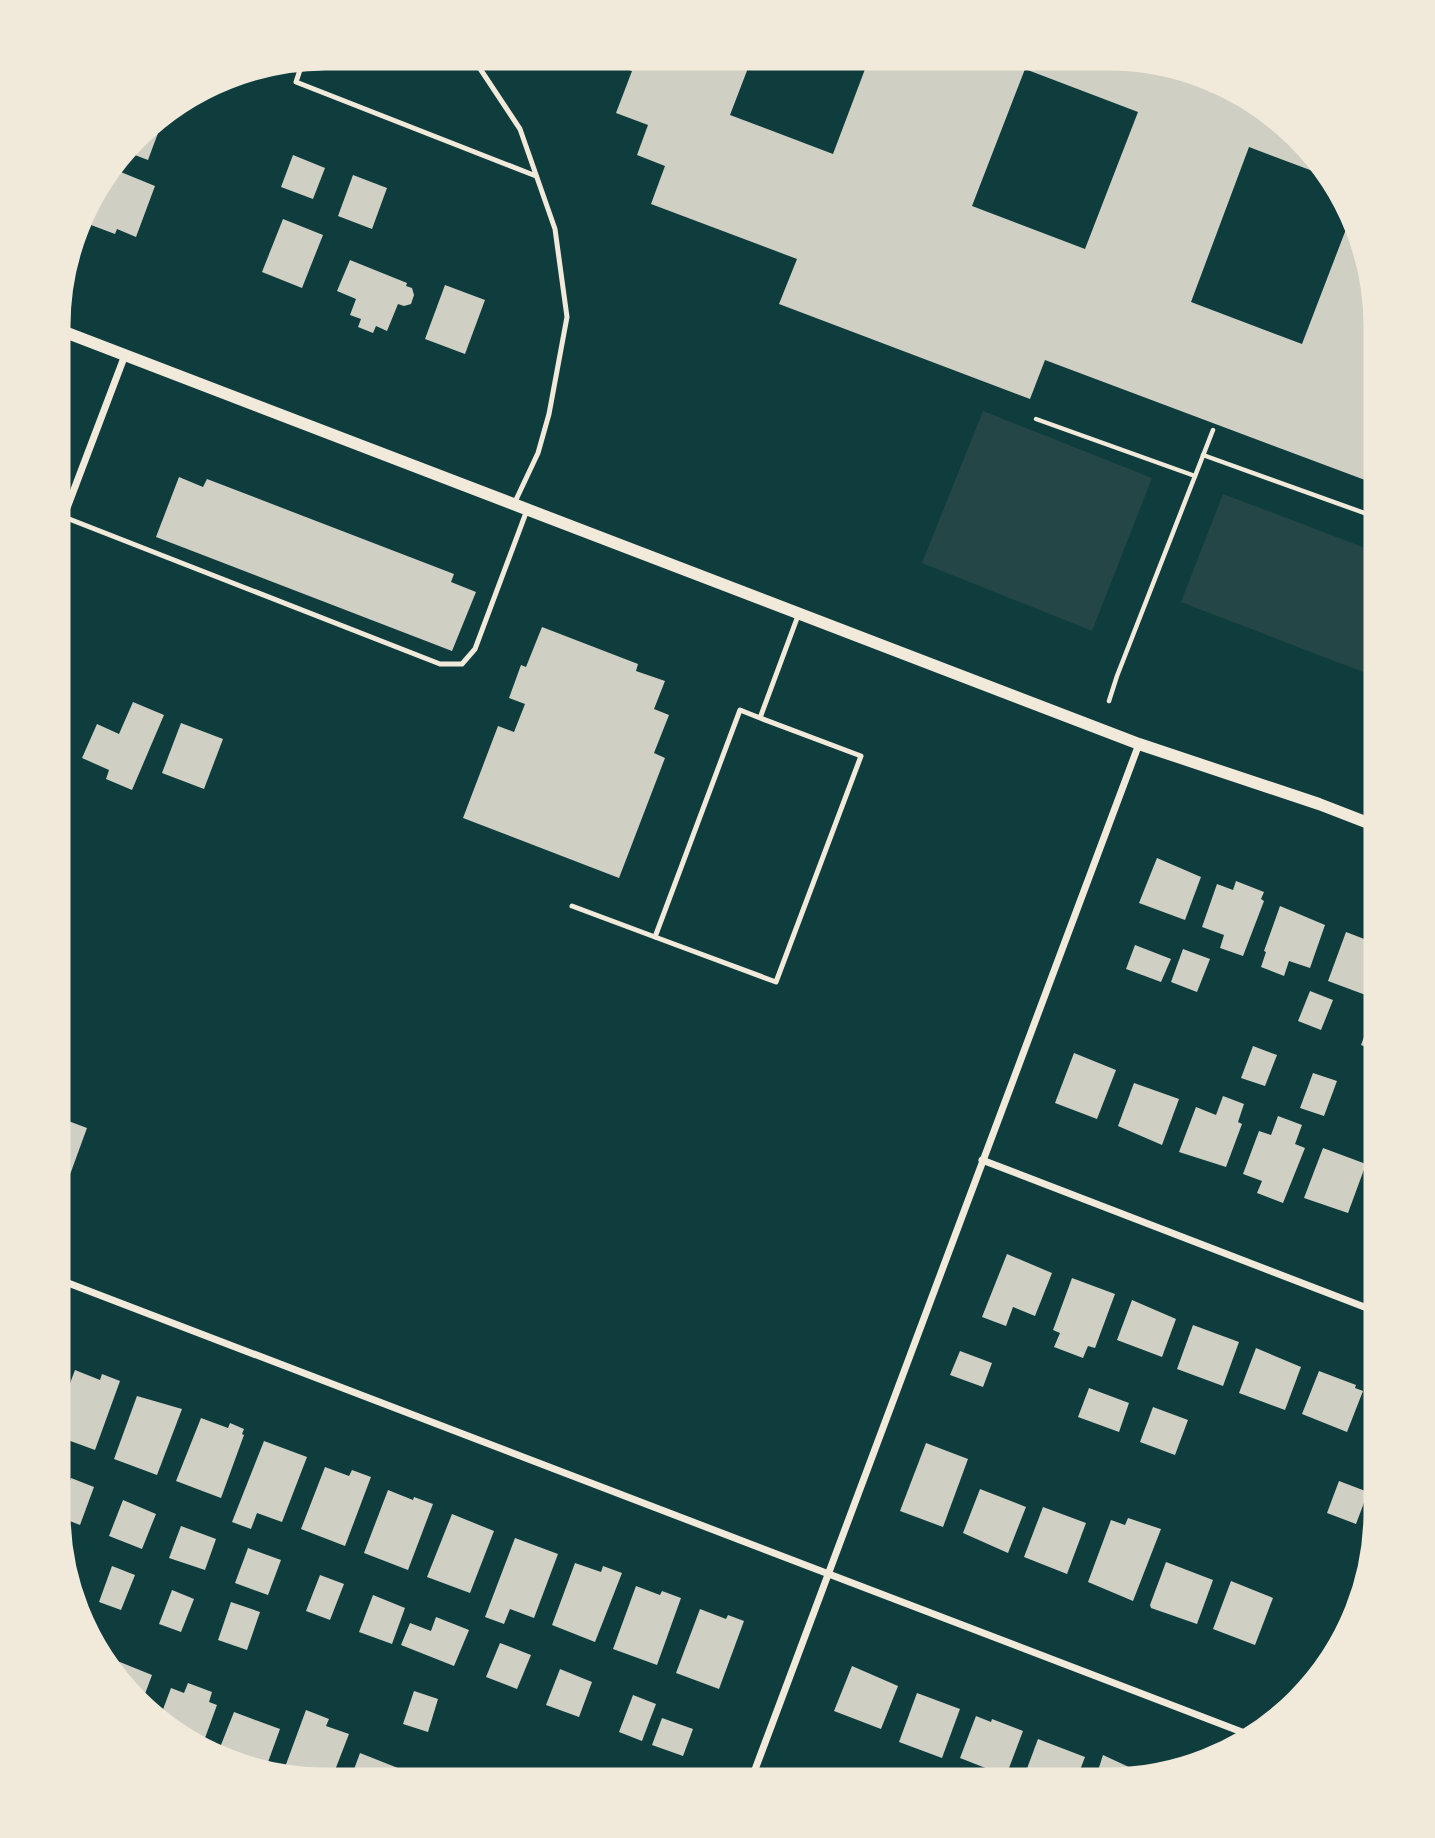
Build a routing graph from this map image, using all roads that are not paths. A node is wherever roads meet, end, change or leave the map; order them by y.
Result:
1 (478, 66) edge
2 (301, 68) edge
3 (536, 176) junction
4 (66, 332) edge
5 (125, 355) junction
6 (514, 505) junction
7 (527, 510) junction
8 (66, 512) edge
9 (66, 518) edge
10 (799, 613) junction
11 (760, 718) junction
12 (1139, 744) junction
13 (1368, 823) edge
14 (572, 906) dead end
15 (655, 937) junction
16 (982, 1160) junction
17 (66, 1282) edge
18 (1368, 1308) edge
19 (829, 1574) junction
20 (1245, 1733) edge
21 (754, 1772) edge

1 - 3 lane
2 - 3 lane
3 - 6 lane
4 - 5 street
5 - 6 street
5 - 8 street
6 - 7 street
7 - 9 lane
7 - 10 street
10 - 11 lane
10 - 12 street
11 - 15 lane
11 - 15 lane
12 - 13 street
12 - 16 street
14 - 15 lane
16 - 18 street
16 - 19 street
17 - 19 street
19 - 20 street
19 - 21 street

